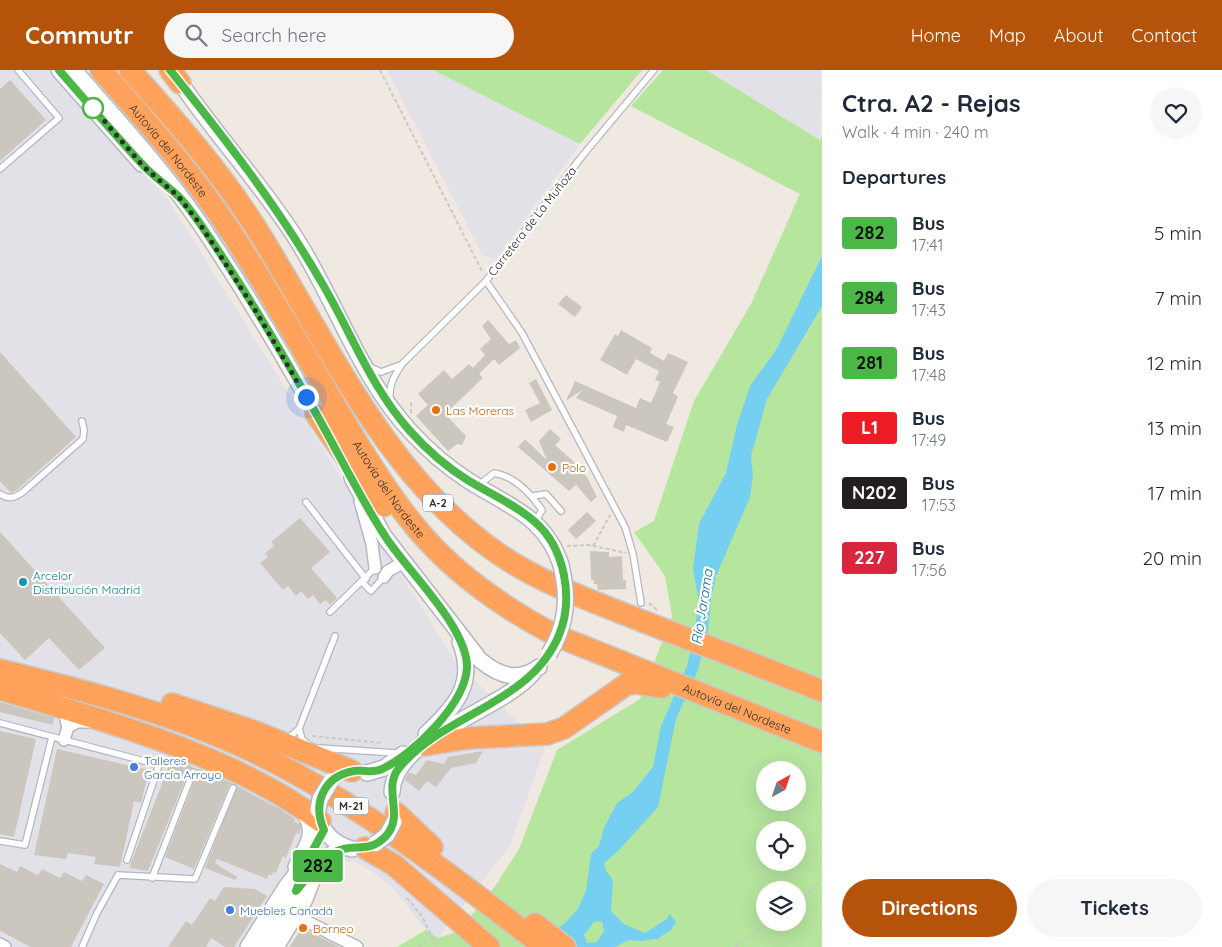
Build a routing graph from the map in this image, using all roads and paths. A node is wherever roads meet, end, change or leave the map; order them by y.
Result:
1 (18, 70) edge
2 (59, 70) edge
3 (74, 70) edge
4 (101, 70) edge
5 (130, 70) edge
6 (380, 70) edge
7 (654, 70) edge
8 (174, 74) edge
9 (0, 169) edge
10 (178, 196) junction
11 (486, 281) junction
12 (364, 364) junction
13 (402, 364) junction
14 (391, 408) junction
15 (316, 414) junction
16 (82, 421) dead end
17 (356, 485) junction
18 (478, 486) junction
19 (0, 494) edge
20 (533, 496) junction
21 (306, 502) dead end
22 (614, 509) junction
23 (562, 511) dead end
24 (535, 522) junction
25 (593, 546) junction
26 (563, 548) dead end
27 (634, 559) junction
28 (404, 562) junction
29 (375, 568) joint
30 (384, 578) joint
31 (364, 580) junction
32 (498, 601) junction
33 (640, 603) dead end
34 (330, 612) dead end
35 (452, 624) junction
36 (335, 636) dead end
37 (0, 660) edge
38 (538, 667) junction
39 (0, 670) edge
40 (638, 676) junction
41 (0, 683) edge
42 (0, 689) edge
43 (822, 691) edge
44 (61, 707) junction
45 (0, 724) edge
46 (68, 727) junction
47 (120, 728) junction
48 (299, 729) junction
49 (52, 736) junction
50 (64, 740) junction
51 (279, 740) junction
52 (822, 742) edge
53 (425, 745) junction
54 (311, 746) junction
55 (404, 753) junction
56 (193, 772) dead end
57 (360, 772) junction
58 (233, 788) dead end
59 (392, 792) junction
60 (293, 802) junction
61 (395, 818) junction
62 (321, 820) junction
63 (0, 841) edge
64 (362, 847) junction
65 (127, 860) dead end
66 (313, 862) junction
67 (152, 878) junction
68 (822, 879) edge
69 (291, 889) junction
70 (403, 893) dead end
71 (806, 895) edge
72 (296, 916) junction
73 (757, 931) edge
74 (434, 938) junction
75 (530, 939) edge
76 (0, 944) edge
77 (5, 947) edge
78 (82, 947) edge
79 (248, 947) edge
80 (262, 947) edge
81 (276, 947) edge
82 (357, 947) edge
83 (418, 947) edge
84 (437, 947) edge
85 (489, 947) edge
86 (564, 947) edge
87 (735, 947) edge

1 - 9 lane
2 - 10 street
3 - 10 street
4 - 32 highway, Autovía del Nordeste / A-2
5 - 43 highway, Autovía del Nordeste / A-2
6 - 11 path
7 - 11 lane, Carretera de La Muñoza
8 - 12 street
10 - 15 street
11 - 13 lane, Carretera de La Muñoza
11 - 22 lane
12 - 13 lane, Carretera de La Muñoza
12 - 14 street
13 - 14 lane, Carretera de La Muñoza
14 - 18 street
15 - 17 street
15 - 32 highway
16 - 19 lane
17 - 28 street
17 - 29 street
18 - 20 lane
18 - 24 street
20 - 23 lane
20 - 24 lane
21 - 31 lane
22 - 25 path
22 - 27 lane
24 - 38 street, bridge
25 - 26 path
25 - 27 path
27 - 33 lane
28 - 30 street
28 - 35 street
29 - 31 lane
30 - 31 lane
31 - 34 lane
32 - 40 highway, Autovía del Nordeste / A-2
35 - 38 street
35 - 55 street
36 - 48 lane
37 - 51 highway
38 - 53 street
39 - 75 highway, M-21
40 - 52 highway, Autovía del Nordeste
40 - 53 highway
41 - 75 highway, M-21
42 - 44 highway
44 - 46 street
44 - 47 highway
45 - 49 lane
46 - 47 street
46 - 50 street
47 - 60 highway
48 - 51 lane
48 - 54 lane
49 - 50 lane
49 - 63 lane
50 - 65 lane
51 - 54 lane
51 - 57 highway
53 - 59 street
54 - 55 lane
55 - 57 street
56 - 67 lane
57 - 59 street
57 - 62 street, bridge
58 - 67 lane
59 - 61 street
60 - 62 highway
60 - 69 street
61 - 64 street, bridge
61 - 75 highway
62 - 64 street
62 - 66 street
64 - 66 street
64 - 85 highway
66 - 69 street
66 - 72 street
67 - 78 lane
68 - 71 path
69 - 79 street
69 - 80 street
70 - 74 path
72 - 81 street
72 - 82 street
73 - 87 path
74 - 83 path
74 - 84 path
75 - 86 highway
76 - 77 street

